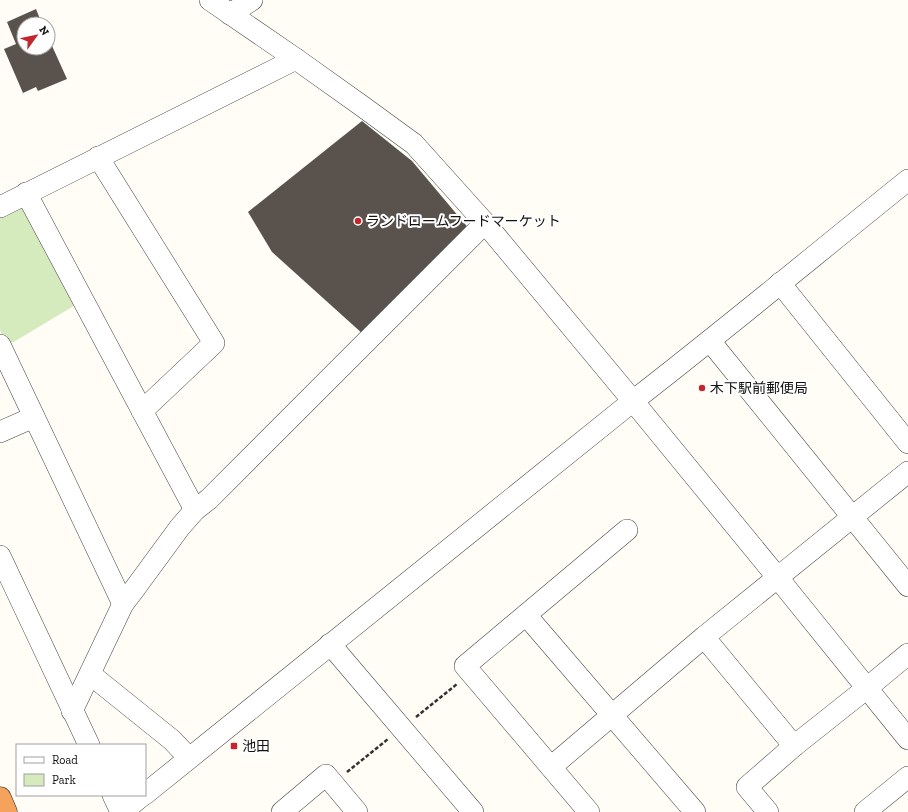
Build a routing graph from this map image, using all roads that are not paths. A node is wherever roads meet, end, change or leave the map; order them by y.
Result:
1 (210, 0) edge
2 (252, 0) edge
3 (230, 14) junction
4 (296, 59) junction
5 (98, 158) junction
6 (908, 180) edge
7 (26, 194) junction
8 (0, 207) edge
9 (485, 223) junction
10 (780, 283) junction
11 (710, 341) junction
12 (0, 345) edge
13 (634, 401) junction
14 (142, 411) junction
15 (34, 417) junction
16 (0, 432) edge
17 (908, 442) edge
18 (908, 472) edge
19 (195, 510) junction
20 (852, 517) junction
21 (627, 530) dead end
22 (0, 556) edge
23 (778, 578) junction
24 (908, 586) edge
25 (123, 604) junction
26 (526, 615) junction
27 (704, 637) junction
28 (330, 644) junction
29 (908, 654) edge
30 (90, 674) junction
31 (867, 688) junction
32 (72, 711) junction
33 (612, 715) junction
34 (908, 739) edge
35 (88, 744) edge
36 (794, 746) junction
37 (189, 758) junction
38 (551, 767) junction
39 (908, 777) edge
40 (146, 792) edge
41 (113, 796) edge
42 (141, 796) edge
43 (0, 798) edge
44 (6, 812) edge
45 (121, 812) edge
46 (282, 812) edge
47 (357, 812) edge
48 (473, 812) edge
49 (589, 812) edge
50 (695, 812) edge
51 (768, 812) edge
52 (865, 812) edge

1 - 3 street
2 - 3 street
3 - 4 street
4 - 5 street
4 - 9 street
5 - 7 street
5 - 14 street
6 - 10 street
7 - 8 street
7 - 14 street
9 - 13 street
9 - 19 street
10 - 11 street
10 - 17 street
11 - 13 street
11 - 20 street
12 - 15 street
13 - 23 street
13 - 28 street
14 - 19 street
15 - 16 street
15 - 25 street
18 - 20 street
19 - 25 street
20 - 23 street
20 - 24 street
21 - 26 street
22 - 32 street
23 - 27 street
23 - 31 street
25 - 30 street
26 - 33 street
26 - 38 street
27 - 33 street
27 - 36 street
28 - 37 street
28 - 48 street
29 - 31 street
30 - 32 street
30 - 37 street
31 - 34 street
31 - 36 street
32 - 35 street
33 - 38 street
33 - 50 street
36 - 51 street
37 - 40 street
38 - 49 street
39 - 52 street
41 - 45 street
42 - 45 street
43 - 44 highway
46 - 47 street

